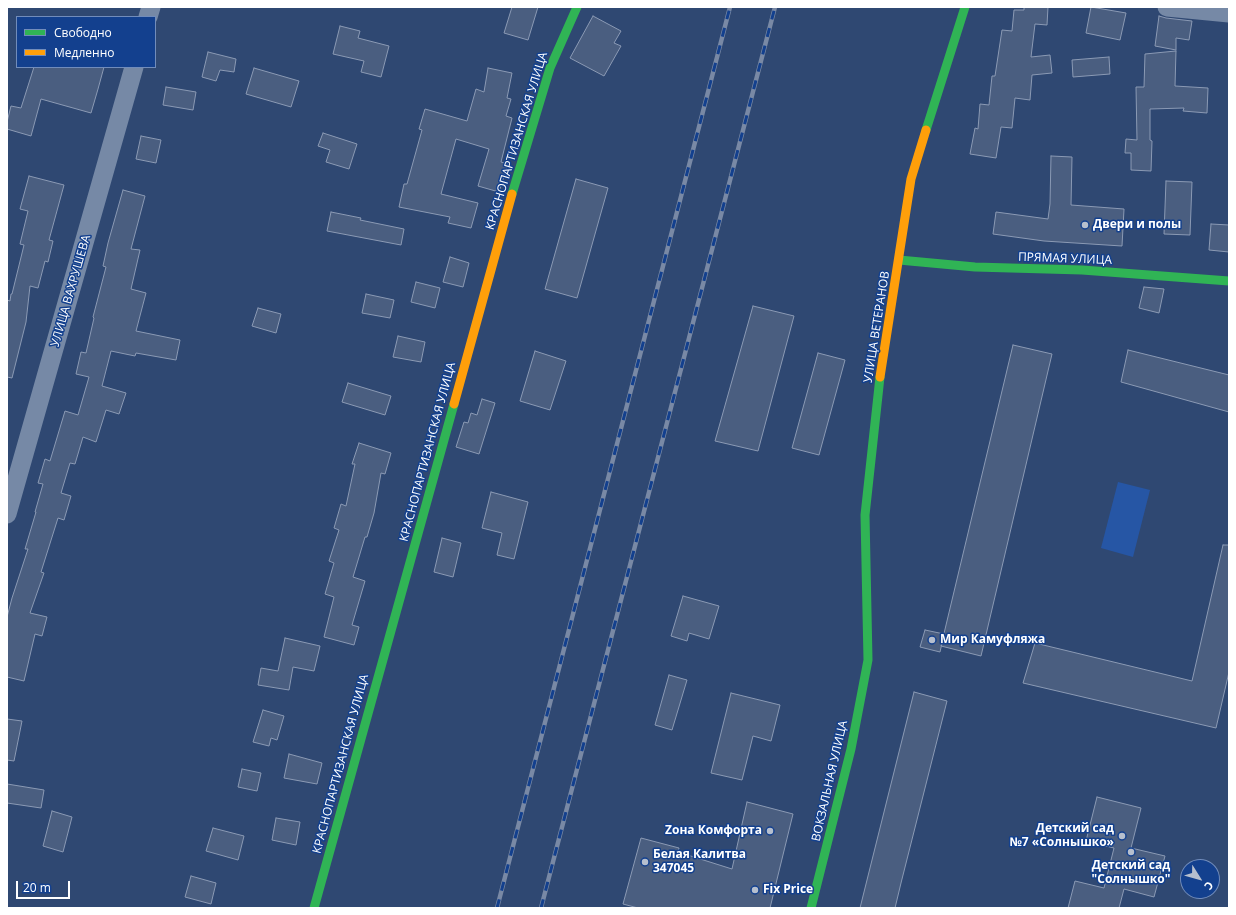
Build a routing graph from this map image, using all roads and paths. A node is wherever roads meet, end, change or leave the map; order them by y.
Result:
1 (577, 7) edge
2 (965, 7) edge
3 (1167, 7) edge
4 (1229, 14) edge
5 (134, 68) edge
6 (899, 260) junction
7 (1229, 281) edge
8 (7, 514) edge
9 (868, 660) joint
10 (314, 908) edge
11 (811, 908) edge

1 - 10 main road, КРАСНОПАРТИЗАНСКАЯ УЛИЦА
2 - 6 main road, УЛИЦА ВЕТЕРАНОВ
3 - 4 street
5 - 8 street, УЛИЦА ВАХРУШЕВА
6 - 7 main road, ПРЯМАЯ УЛИЦА
6 - 9 main road, УЛИЦА ВЕТЕРАНОВ
9 - 11 main road, ВОКЗАЛЬНАЯ УЛИЦА

